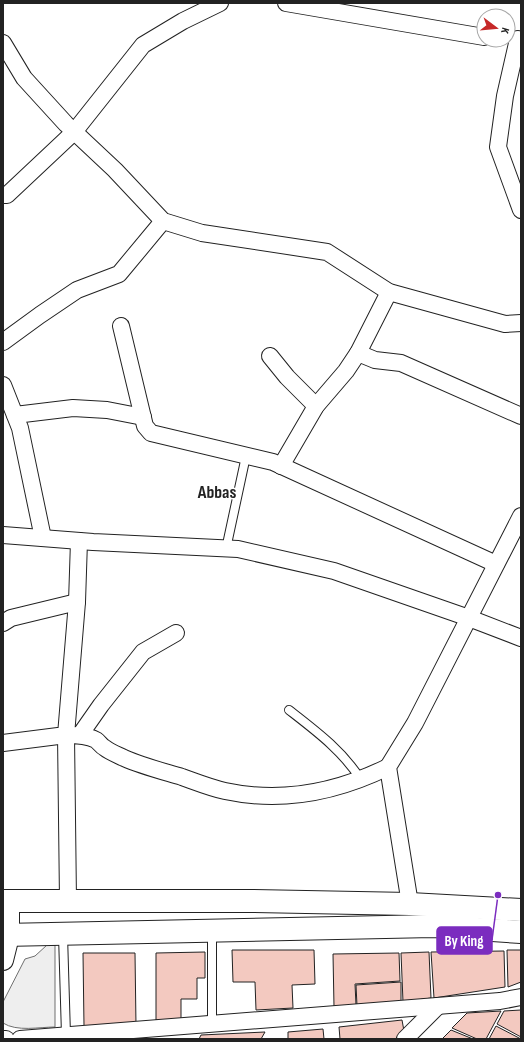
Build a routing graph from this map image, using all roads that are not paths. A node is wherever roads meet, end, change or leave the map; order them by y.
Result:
1 (220, 3) edge
2 (286, 3) edge
3 (321, 6) edge
4 (476, 35) edge
5 (3, 43) edge
6 (514, 48) edge
7 (74, 132) junction
8 (3, 195) edge
9 (521, 210) edge
10 (163, 221) junction
11 (389, 292) junction
12 (521, 323) edge
13 (121, 326) dead end
14 (3, 342) edge
15 (358, 352) junction
16 (270, 356) dead end
17 (3, 385) edge
18 (316, 406) junction
19 (15, 415) junction
20 (521, 416) edge
21 (143, 417) junction
22 (246, 456) junction
23 (281, 466) junction
24 (521, 516) edge
25 (3, 535) edge
26 (43, 538) junction
27 (79, 541) junction
28 (226, 549) junction
29 (496, 564) junction
30 (77, 602) junction
31 (469, 618) junction
32 (3, 623) edge
33 (176, 633) dead end
34 (521, 638) edge
35 (289, 710) dead end
36 (73, 735) junction
37 (3, 743) edge
38 (388, 767) junction
39 (361, 780) junction
40 (6, 901) edge
41 (68, 901) junction
42 (410, 904) junction
43 (521, 910) edge
44 (212, 931) junction
45 (521, 932) edge
46 (63, 934) junction
47 (6, 936) edge
48 (3, 960) edge
49 (521, 997) edge
50 (438, 1006) junction
51 (212, 1024) junction
52 (157, 1028) junction
53 (66, 1035) junction
54 (3, 1039) edge
55 (6, 1039) edge
56 (20, 1039) edge
57 (178, 1039) edge
58 (405, 1039) edge

1 - 7 street
2 - 3 street
3 - 4 street
5 - 7 street
6 - 9 street
7 - 8 street
7 - 10 street
10 - 11 street
10 - 14 street
11 - 12 street
11 - 15 street
13 - 21 street
15 - 18 street
15 - 20 street
16 - 18 street
17 - 19 street
18 - 23 street
19 - 21 street
19 - 26 street
21 - 22 street
22 - 23 street
22 - 28 lane
23 - 29 street
24 - 29 street
25 - 26 street
26 - 27 street
27 - 28 street
27 - 30 street
28 - 31 street
29 - 31 street
30 - 32 street
30 - 36 street
31 - 34 street
31 - 38 street
33 - 36 street
35 - 39 lane
36 - 37 street
36 - 39 street
36 - 41 street
38 - 39 street
38 - 42 street
40 - 41 main road
40 - 47 street
41 - 42 main road
42 - 43 main road
44 - 45 main road
44 - 46 main road
44 - 51 lane
46 - 47 main road
46 - 53 lane
47 - 48 street
49 - 50 street
50 - 51 street
50 - 58 street
51 - 52 street
52 - 53 street
52 - 57 street
53 - 56 street
54 - 55 street

